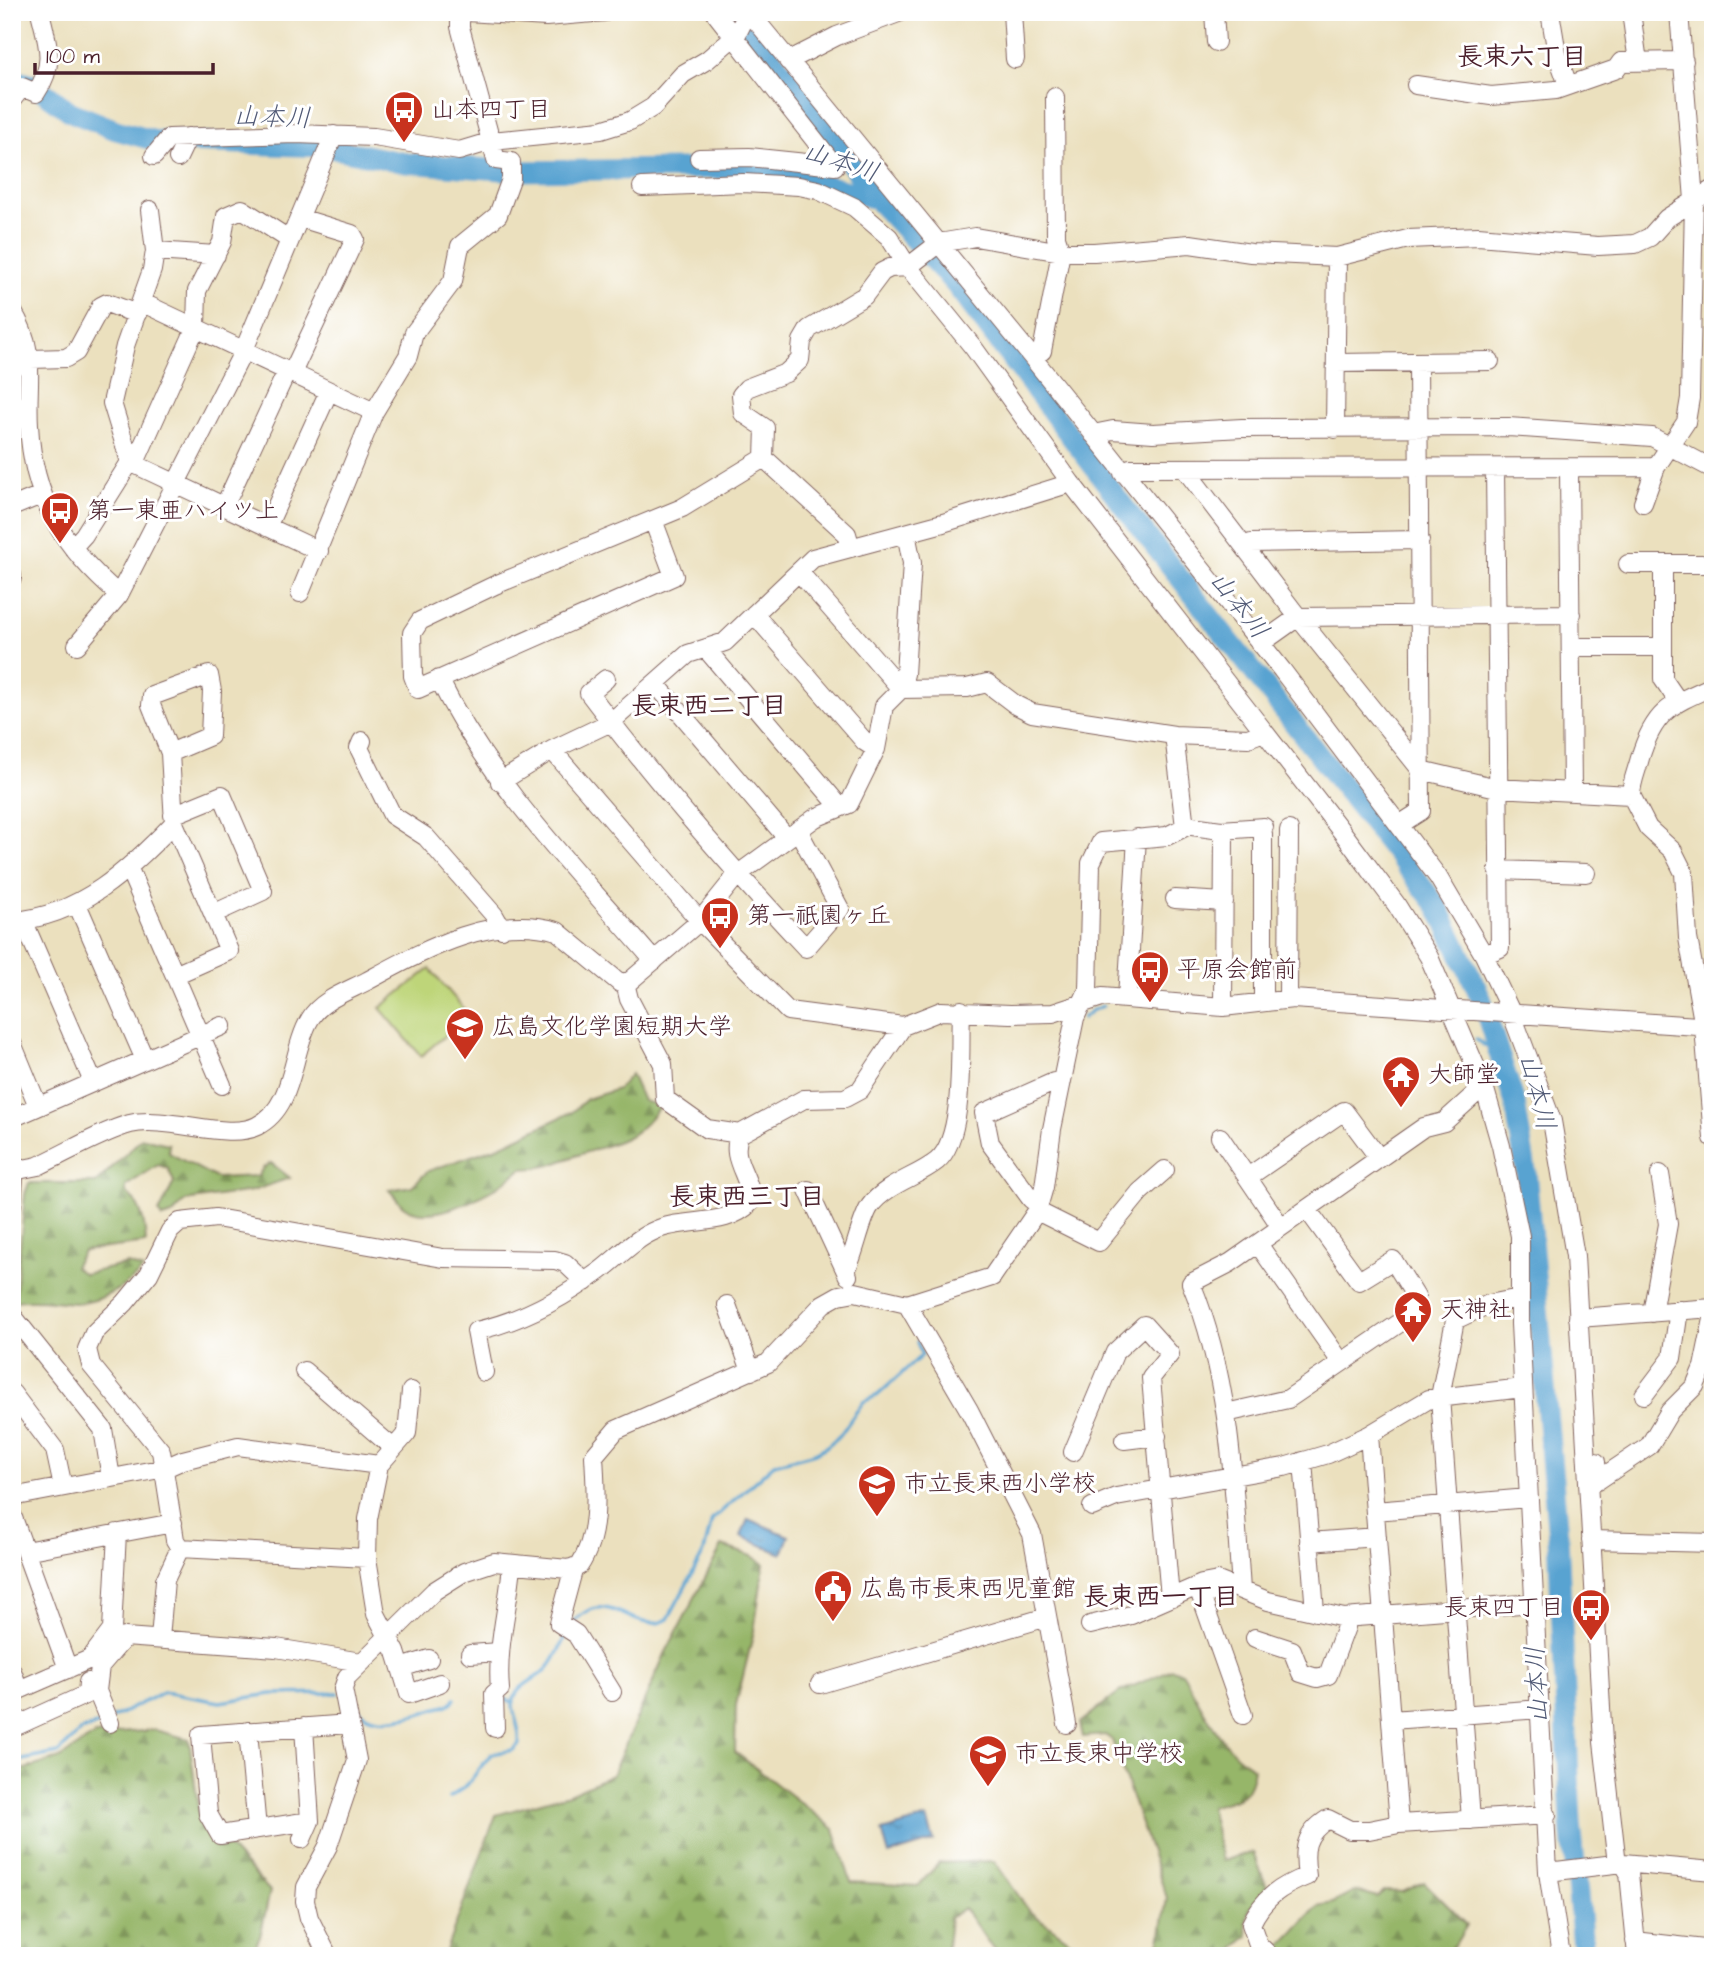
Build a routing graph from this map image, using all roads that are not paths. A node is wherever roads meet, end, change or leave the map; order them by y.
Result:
1 (40, 12) edge
2 (460, 12) edge
3 (467, 12) edge
4 (605, 12) edge
5 (749, 12) edge
6 (901, 12) edge
7 (1012, 12) edge
8 (1214, 12) edge
9 (1550, 12) edge
10 (1631, 12) edge
11 (1679, 12) edge
12 (716, 14) edge
13 (735, 35) junction
14 (1216, 42) dead end
15 (1015, 59) dead end
16 (788, 61) junction
17 (1684, 61) junction
18 (1638, 62) junction
19 (1416, 85) dead end
20 (1568, 85) junction
21 (1055, 97) dead end
22 (12, 100) edge
23 (334, 135) junction
24 (188, 137) junction
25 (492, 141) junction
26 (154, 156) dead end
27 (178, 158) dead end
28 (699, 158) dead end
29 (642, 187) dead end
30 (1713, 189) edge
31 (1695, 200) junction
32 (150, 210) dead end
33 (300, 218) junction
34 (290, 240) junction
35 (939, 243) junction
36 (155, 251) junction
37 (1061, 252) junction
38 (216, 255) junction
39 (1337, 257) junction
40 (908, 267) junction
41 (139, 307) junction
42 (13, 311) edge
43 (196, 327) junction
44 (244, 350) junction
45 (1032, 357) junction
46 (31, 359) junction
47 (1490, 361) dead end
48 (1418, 362) junction
49 (1336, 363) junction
50 (12, 366) edge
51 (290, 372) junction
52 (329, 391) junction
53 (374, 412) junction
54 (1335, 429) junction
55 (1420, 429) junction
56 (1093, 434) junction
57 (1669, 448) junction
58 (764, 458) junction
59 (132, 463) junction
60 (1656, 467) junction
61 (1184, 468) junction
62 (1419, 468) junction
63 (1495, 468) junction
64 (1569, 468) junction
65 (1713, 469) edge
66 (1123, 472) junction
67 (1071, 483) junction
68 (176, 485) junction
69 (41, 495) junction
70 (1643, 503) dead end
71 (224, 507) junction
72 (12, 508) edge
73 (653, 520) junction
74 (267, 527) junction
75 (906, 533) junction
76 (1420, 540) junction
77 (1244, 546) junction
78 (73, 547) junction
79 (851, 548) junction
80 (319, 551) junction
81 (1663, 564) junction
82 (1713, 564) edge
83 (1628, 565) dead end
84 (799, 572) junction
85 (300, 593) dead end
86 (119, 595) junction
87 (754, 614) junction
88 (1496, 614) junction
89 (1571, 614) junction
90 (1420, 615) junction
91 (1298, 617) junction
92 (1260, 644) junction
93 (77, 645) dead end
94 (1571, 647) junction
95 (1663, 647) junction
96 (707, 650) junction
97 (1199, 662) dead end
98 (1216, 678) junction
99 (439, 679) junction
100 (606, 679) dead end
101 (655, 683) junction
102 (1713, 686) edge
103 (901, 689) junction
104 (1678, 701) junction
105 (611, 722) junction
106 (1174, 735) junction
107 (1256, 735) junction
108 (362, 741) dead end
109 (876, 748) junction
110 (552, 750) junction
111 (170, 753) junction
112 (1421, 770) junction
113 (500, 782) junction
114 (1497, 788) junction
115 (1572, 792) junction
116 (1631, 795) junction
117 (837, 808) junction
118 (173, 819) junction
119 (1185, 825) junction
120 (1399, 825) junction
121 (1224, 830) junction
122 (1289, 830) dead end
123 (792, 834) junction
124 (1346, 837) junction
125 (1138, 838) junction
126 (129, 869) junction
127 (1498, 870) junction
128 (1586, 873) dead end
129 (737, 875) junction
130 (1175, 898) dead end
131 (1224, 902) junction
132 (77, 904) junction
133 (213, 914) junction
134 (18, 921) edge
135 (700, 921) junction
136 (502, 929) junction
137 (1484, 955) junction
138 (654, 961) junction
139 (175, 975) junction
140 (625, 984) junction
141 (1127, 998) junction
142 (1288, 999) junction
143 (1263, 1002) junction
144 (1081, 1004) junction
145 (1223, 1007) junction
146 (1457, 1009) junction
147 (961, 1010) junction
148 (1508, 1012) junction
149 (222, 1026) dead end
150 (903, 1026) junction
151 (1708, 1027) edge
152 (201, 1036) junction
153 (12, 1043) edge
154 (145, 1060) junction
155 (93, 1082) junction
156 (1061, 1082) junction
157 (222, 1085) dead end
158 (1484, 1086) junction
159 (38, 1106) junction
160 (12, 1118) edge
161 (740, 1134) junction
162 (1220, 1137) dead end
163 (1713, 1138) edge
164 (1379, 1158) junction
165 (14, 1164) edge
166 (1165, 1170) dead end
167 (1660, 1174) dead end
168 (1248, 1177) junction
169 (808, 1190) dead end
170 (12, 1205) edge
171 (1038, 1208) junction
172 (1307, 1209) junction
173 (1281, 1227) junction
174 (1258, 1244) junction
175 (846, 1271) junction
176 (584, 1282) junction
177 (855, 1292) junction
178 (1520, 1298) junction
179 (907, 1304) junction
180 (727, 1305) dead end
181 (1713, 1308) edge
182 (1679, 1310) junction
183 (1652, 1312) junction
184 (12, 1315) edge
185 (1578, 1318) junction
186 (1713, 1319) edge
187 (1341, 1362) junction
188 (304, 1371) dead end
189 (751, 1371) junction
190 (484, 1372) dead end
191 (1523, 1388) junction
192 (411, 1391) dead end
193 (12, 1393) edge
194 (1644, 1395) dead end
195 (1440, 1396) junction
196 (1226, 1413) junction
197 (1157, 1436) junction
198 (1369, 1436) junction
199 (1124, 1440) dead end
200 (393, 1447) junction
201 (1073, 1452) dead end
202 (1586, 1453) junction
203 (1303, 1461) junction
204 (379, 1465) junction
205 (165, 1468) junction
206 (1233, 1475) junction
207 (111, 1478) junction
208 (63, 1487) junction
209 (1161, 1487) junction
210 (12, 1497) edge
211 (1528, 1498) junction
212 (1447, 1505) junction
213 (1092, 1507) dead end
214 (1375, 1511) junction
215 (12, 1515) edge
216 (173, 1523) junction
217 (117, 1533) junction
218 (1377, 1537) junction
219 (1591, 1541) junction
220 (1309, 1542) junction
221 (1713, 1543) edge
222 (180, 1548) junction
223 (25, 1551) junction
224 (367, 1558) junction
225 (512, 1564) junction
226 (574, 1567) junction
227 (1235, 1587) junction
228 (1170, 1598) junction
229 (1534, 1603) junction
230 (1455, 1609) junction
231 (1315, 1612) junction
232 (1383, 1615) junction
233 (1047, 1617) junction
234 (1346, 1618) junction
235 (1090, 1625) dead end
236 (388, 1636) junction
237 (1255, 1638) dead end
238 (160, 1639) junction
239 (499, 1652) junction
240 (470, 1654) dead end
241 (90, 1659) junction
242 (429, 1659) dead end
243 (361, 1662) junction
244 (401, 1668) junction
245 (68, 1669) junction
246 (12, 1671) edge
247 (440, 1683) dead end
248 (820, 1684) dead end
249 (16, 1692) edge
250 (612, 1692) dead end
251 (92, 1693) junction
252 (1541, 1709) junction
253 (1463, 1714) junction
254 (1243, 1715) dead end
255 (108, 1720) dead end
256 (1391, 1720) junction
257 (349, 1724) junction
258 (1067, 1724) dead end
259 (304, 1727) junction
260 (12, 1728) edge
261 (495, 1728) dead end
262 (248, 1731) junction
263 (1548, 1815) junction
264 (1471, 1820) junction
265 (310, 1821) junction
266 (1399, 1824) junction
267 (257, 1829) junction
268 (302, 1839) dead end
269 (1617, 1864) junction
270 (1713, 1871) edge
271 (1552, 1872) junction
272 (1636, 1949) edge
273 (1713, 1950) edge
274 (328, 1956) edge
275 (1270, 1956) edge
276 (1561, 1956) edge

1 - 22 street
2 - 25 street
3 - 4 street
5 - 13 street
5 - 16 street
6 - 16 street
7 - 15 street
8 - 14 street
9 - 20 street
10 - 18 street
11 - 17 street
12 - 13 street
13 - 25 street
13 - 28 street
16 - 35 street
17 - 18 street
17 - 31 street
18 - 20 street
19 - 20 street
21 - 37 street
23 - 24 street
23 - 25 street
23 - 33 street
24 - 26 street
24 - 27 street
25 - 53 street
29 - 40 street
30 - 31 street
31 - 39 street
31 - 57 street
32 - 36 street
33 - 34 street
33 - 51 street
34 - 38 street
34 - 44 street
35 - 37 street
35 - 40 street
35 - 45 street
36 - 38 street
36 - 41 street
37 - 39 street
37 - 45 street
38 - 43 street
39 - 49 street
40 - 58 street
40 - 67 street
41 - 43 street
41 - 46 street
41 - 59 street
42 - 46 street
43 - 44 street
43 - 59 street
44 - 51 street
44 - 68 street
45 - 56 street
46 - 50 street
46 - 69 street
47 - 48 street
48 - 49 street
48 - 55 street
49 - 54 street
51 - 52 street
51 - 71 street
52 - 53 street
52 - 74 street
53 - 80 street
54 - 55 street
54 - 56 street
55 - 57 street
55 - 62 street
56 - 66 street
57 - 60 street
57 - 65 street
58 - 73 street
58 - 79 street
59 - 68 street
59 - 78 street
60 - 64 street
60 - 70 street
61 - 62 street
61 - 66 street
61 - 77 street
62 - 63 street
62 - 76 street
63 - 64 street
63 - 88 street
64 - 89 street
66 - 92 street
67 - 75 street
67 - 98 street
68 - 71 street
68 - 86 street
69 - 72 street
69 - 78 street
71 - 74 street
73 - 99 street
73 - 99 street
74 - 80 street
75 - 79 street
75 - 103 street
76 - 77 street
76 - 90 street
77 - 91 street
78 - 86 street
79 - 84 street
80 - 85 street
81 - 82 street
81 - 83 street
81 - 95 street
84 - 87 street
84 - 103 street
86 - 93 street
87 - 96 street
87 - 109 street
88 - 89 street
88 - 90 street
88 - 114 street
89 - 94 street
90 - 91 street
90 - 112 street
91 - 92 street
91 - 112 street
92 - 120 street
94 - 95 street
94 - 115 street
95 - 104 street
96 - 101 street
96 - 117 street
97 - 98 street
98 - 107 street
98 - 124 street
99 - 113 street
100 - 105 street
101 - 105 street
101 - 123 street
102 - 104 street
103 - 106 street
103 - 109 street
104 - 116 street
105 - 110 street
105 - 129 street
106 - 107 street
106 - 119 street
107 - 124 street
108 - 136 street
109 - 117 street
110 - 113 street
110 - 135 street
111 - 111 street
111 - 118 street
112 - 114 street
112 - 120 street
113 - 138 street
114 - 115 street
114 - 127 street
115 - 116 street
116 - 151 street
117 - 123 street
118 - 126 street
118 - 133 street
118 - 133 street
119 - 121 street
119 - 125 street
120 - 137 street
121 - 131 street
121 - 143 street
122 - 142 street
123 - 129 street
123 - 129 street
124 - 146 street
125 - 141 street
125 - 144 street
126 - 132 street
126 - 139 street
127 - 128 street
127 - 137 street
129 - 135 street
130 - 131 street
131 - 145 street
132 - 134 street
132 - 154 street
133 - 139 street
134 - 155 street
135 - 138 street
135 - 150 street
136 - 140 street
136 - 165 street
137 - 148 street
138 - 140 street
139 - 152 street
140 - 161 street
141 - 144 street
141 - 145 street
142 - 143 street
142 - 146 street
143 - 145 street
144 - 147 street
144 - 156 street
146 - 148 street
146 - 158 street
147 - 150 street
147 - 175 street
148 - 151 street
148 - 185 street
149 - 152 street
150 - 161 street
151 - 163 street
152 - 154 street
152 - 157 street
153 - 159 street
154 - 155 street
155 - 159 street
156 - 171 street
156 - 171 street
158 - 164 street
158 - 178 street
159 - 160 street
161 - 176 street
162 - 168 street
164 - 168 street
164 - 172 street
165 - 170 street
166 - 171 street
167 - 183 street
168 - 173 street
169 - 175 street
171 - 179 street
172 - 173 street
172 - 187 street
173 - 174 street
174 - 187 street
174 - 196 street
175 - 177 street
176 - 190 street
176 - 205 street
177 - 179 street
177 - 189 street
178 - 191 street
178 - 195 street
179 - 233 street
180 - 189 street
181 - 182 street
182 - 183 street
182 - 194 street
183 - 185 street
184 - 207 street
185 - 202 street
186 - 202 street
187 - 196 street
188 - 200 street
189 - 226 street
191 - 195 street
191 - 211 street
192 - 200 street
193 - 208 street
195 - 198 street
195 - 212 street
196 - 206 street
197 - 199 street
197 - 201 street
197 - 209 street
198 - 203 street
198 - 214 street
200 - 204 street
202 - 219 street
203 - 206 street
203 - 220 street
204 - 205 street
204 - 224 street
205 - 207 street
205 - 216 street
206 - 209 street
206 - 227 street
207 - 208 street
208 - 210 street
209 - 213 street
209 - 228 street
211 - 212 street
211 - 229 street
212 - 214 street
212 - 230 street
214 - 218 street
215 - 223 street
216 - 217 street
216 - 222 street
217 - 223 street
217 - 241 street
218 - 220 street
218 - 232 street
219 - 221 street
219 - 269 street
220 - 231 street
222 - 224 street
222 - 238 street
223 - 245 street
224 - 236 street
225 - 226 street
225 - 236 street
225 - 239 street
226 - 250 street
227 - 228 street
227 - 231 street
227 - 254 street
228 - 235 street
229 - 230 street
229 - 252 street
230 - 232 street
230 - 253 street
231 - 234 street
232 - 234 street
232 - 256 street
233 - 248 street
233 - 258 street
234 - 237 street
236 - 243 street
236 - 244 street
238 - 243 street
238 - 251 street
239 - 240 street
239 - 261 street
241 - 245 street
241 - 251 street
242 - 244 street
243 - 257 street
244 - 247 street
245 - 249 street
246 - 249 street
251 - 255 street
251 - 260 street
252 - 253 street
252 - 263 street
253 - 256 street
253 - 264 street
256 - 266 street
257 - 259 street
257 - 274 street
259 - 262 street
259 - 265 street
262 - 267 street
262 - 267 street
263 - 264 street
263 - 271 street
264 - 266 street
265 - 267 street
265 - 268 street
266 - 275 street
269 - 270 street
269 - 271 street
269 - 272 street
271 - 276 street
272 - 273 street

